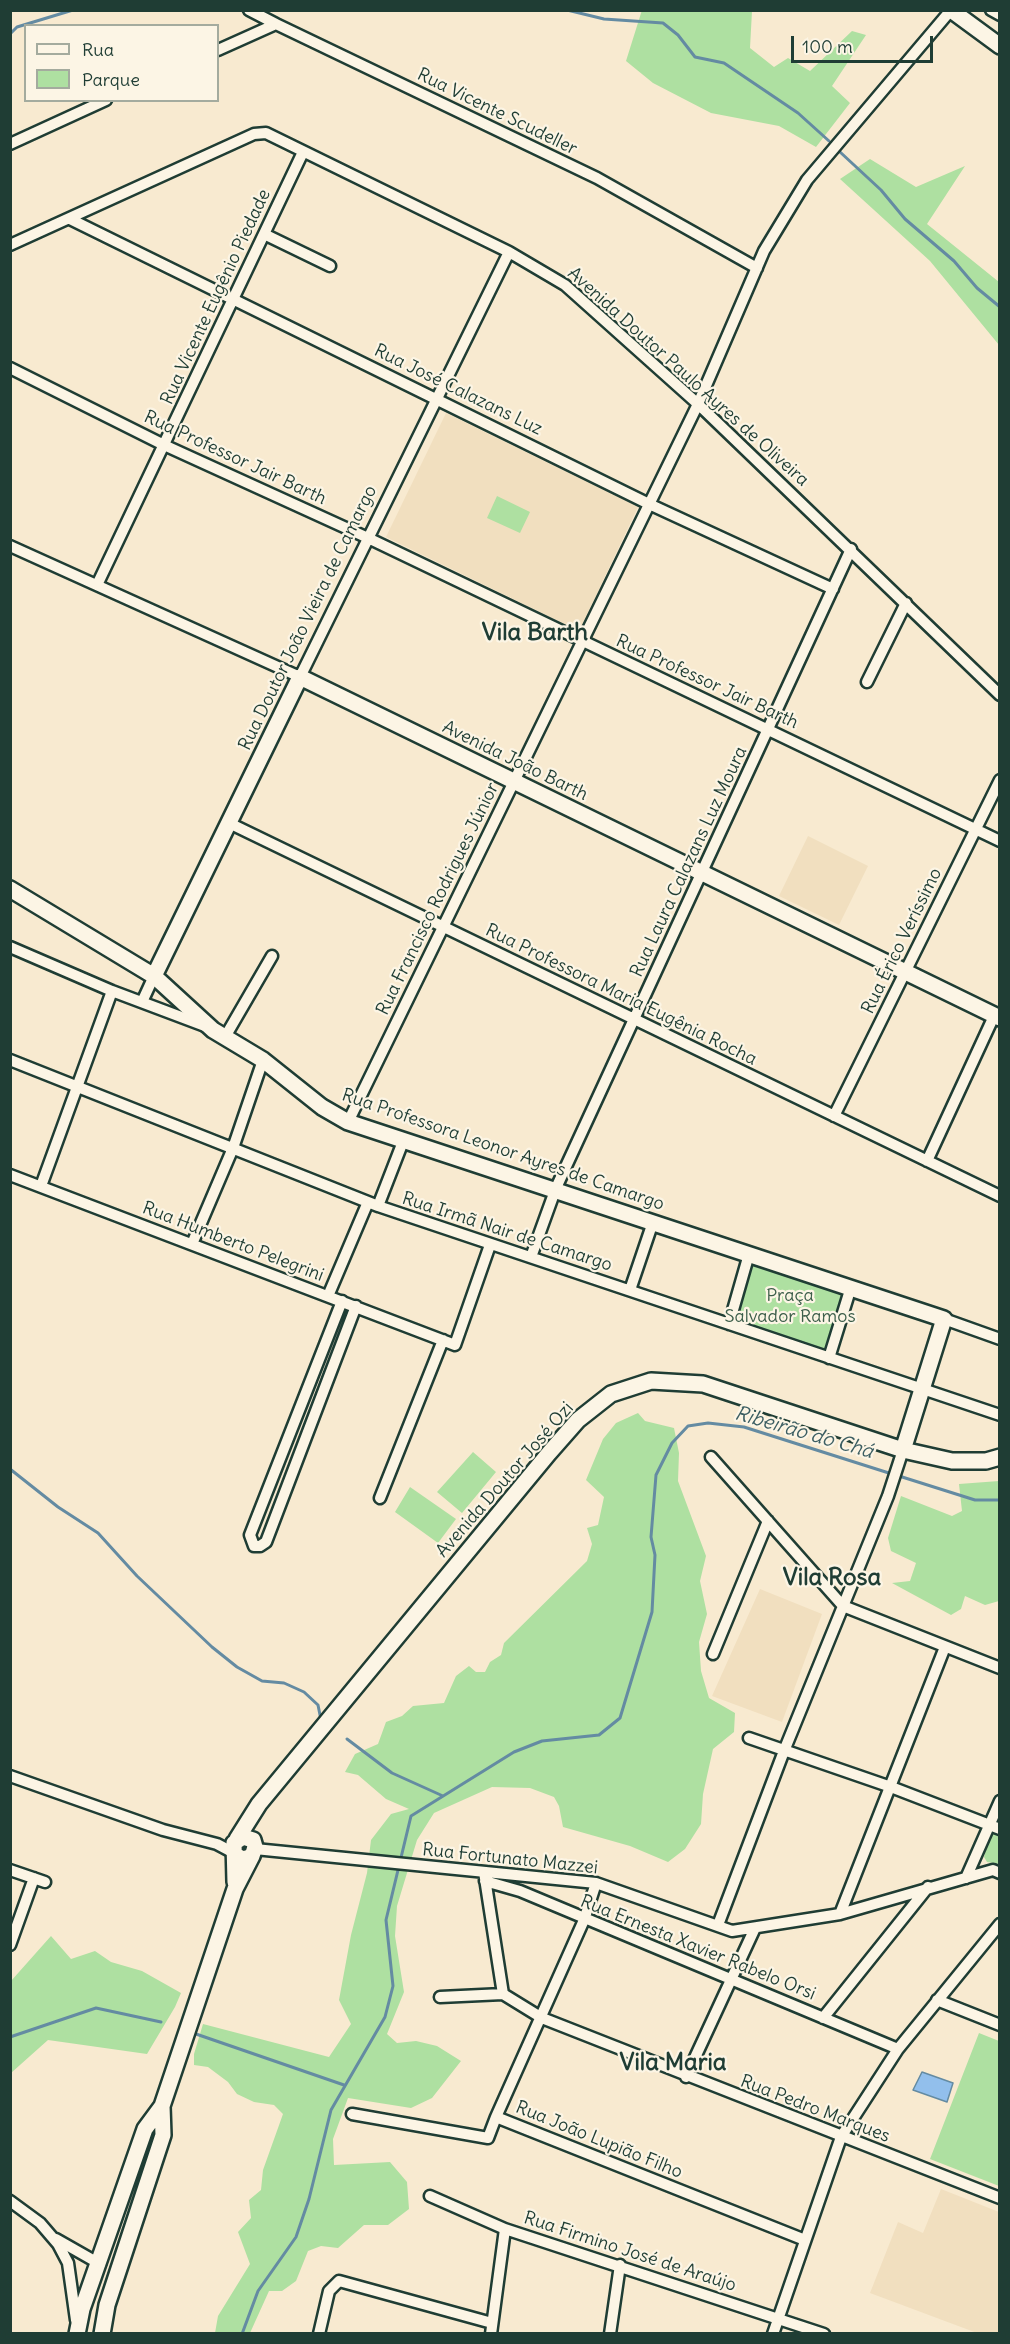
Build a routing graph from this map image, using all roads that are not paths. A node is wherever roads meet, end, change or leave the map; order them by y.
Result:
1 (249, 10) edge
2 (951, 10) edge
3 (991, 10) edge
4 (999, 15) edge
5 (276, 24) junction
6 (999, 46) edge
7 (219, 50) edge
8 (102, 102) edge
9 (10, 144) edge
10 (303, 152) junction
11 (70, 219) junction
12 (264, 234) junction
13 (10, 245) edge
14 (509, 252) junction
15 (330, 266) dead end
16 (757, 268) junction
17 (234, 298) junction
18 (10, 368) edge
19 (437, 398) junction
20 (698, 404) junction
21 (164, 445) junction
22 (649, 504) junction
23 (369, 538) junction
24 (10, 546) edge
25 (851, 549) junction
26 (97, 585) junction
27 (833, 589) junction
28 (906, 603) junction
29 (582, 641) junction
30 (300, 677) junction
31 (867, 682) dead end
32 (999, 694) edge
33 (768, 729) junction
34 (999, 780) edge
35 (513, 783) junction
36 (229, 824) junction
37 (975, 829) junction
38 (999, 841) edge
39 (702, 872) junction
40 (10, 889) edge
41 (443, 927) junction
42 (10, 947) edge
43 (272, 956) dead end
44 (905, 972) junction
45 (154, 976) junction
46 (112, 992) junction
47 (142, 1002) junction
48 (997, 1017) edge
49 (634, 1020) junction
50 (219, 1033) junction
51 (10, 1060) edge
52 (263, 1060) junction
53 (78, 1086) junction
54 (834, 1116) junction
55 (348, 1122) junction
56 (404, 1139) junction
57 (233, 1148) junction
58 (927, 1161) junction
59 (10, 1175) edge
60 (41, 1186) junction
61 (556, 1188) junction
62 (999, 1196) edge
63 (373, 1204) junction
64 (653, 1222) junction
65 (192, 1244) junction
66 (490, 1245) junction
67 (749, 1254) junction
68 (531, 1257) junction
69 (851, 1287) junction
70 (630, 1290) junction
71 (328, 1296) junction
72 (342, 1302) junction
73 (356, 1306) junction
74 (944, 1318) junction
75 (729, 1324) junction
76 (999, 1339) edge
77 (442, 1340) junction
78 (829, 1358) junction
79 (309, 1385) junction
80 (324, 1390) junction
81 (922, 1390) junction
82 (999, 1415) edge
83 (903, 1450) junction
84 (711, 1457) dead end
85 (999, 1457) edge
86 (279, 1464) junction
87 (293, 1469) junction
88 (380, 1498) dead end
89 (768, 1521) junction
90 (843, 1606) junction
91 (945, 1647) junction
92 (713, 1654) dead end
93 (999, 1668) edge
94 (749, 1738) dead end
95 (784, 1751) junction
96 (10, 1776) edge
97 (891, 1787) junction
98 (999, 1801) edge
99 (995, 1827) edge
100 (243, 1848) junction
101 (978, 1852) junction
102 (10, 1870) edge
103 (996, 1872) edge
104 (484, 1877) junction
105 (966, 1878) junction
106 (596, 1883) junction
107 (928, 1887) junction
108 (840, 1914) junction
109 (584, 1920) junction
110 (999, 1924) edge
111 (718, 1925) junction
112 (755, 1928) junction
113 (10, 1945) edge
114 (730, 1980) junction
115 (502, 1994) junction
116 (440, 1997) dead end
117 (938, 2000) junction
118 (542, 2018) junction
119 (823, 2018) junction
120 (999, 2025) edge
121 (898, 2049) junction
122 (686, 2077) junction
123 (162, 2106) junction
124 (352, 2114) dead end
125 (496, 2117) junction
126 (841, 2137) junction
127 (430, 2196) dead end
128 (999, 2198) edge
129 (10, 2201) edge
130 (505, 2229) junction
131 (50, 2235) junction
132 (805, 2240) junction
133 (100, 2264) junction
134 (620, 2265) junction
135 (778, 2317) junction
136 (491, 2328) edge
137 (77, 2333) edge
138 (102, 2334) edge
139 (319, 2334) edge
140 (610, 2334) edge
141 (773, 2334) edge
142 (824, 2334) edge

1 - 5 street, Rua Vicente Scudeller
2 - 6 main road
2 - 16 street, Rua Francisco Rodrigues Júnior
3 - 4 street
5 - 7 street
5 - 16 street, Rua Vicente Scudeller
8 - 9 street
10 - 11 street, Avenida Doutor Paulo Ayres de Oliveira
10 - 12 street, Rua Vicente Eugênio Piedade
10 - 14 street, Avenida Doutor Paulo Ayres de Oliveira
11 - 13 street, Avenida Doutor Paulo Ayres de Oliveira
11 - 17 street, Rua José Calazans Luz
12 - 15 street
12 - 17 street, Rua Vicente Eugênio Piedade
14 - 19 street, Rua Doutor João Vieira de Camargo
14 - 20 street, Avenida Doutor Paulo Ayres de Oliveira
16 - 20 street, Rua Francisco Rodrigues Júnior
17 - 19 street, Rua José Calazans Luz
17 - 21 street, Rua Vicente Eugênio Piedade
18 - 21 street, Rua Professor Jair Barth
19 - 22 street, Rua José Calazans Luz
19 - 23 street, Rua Doutor João Vieira de Camargo
20 - 22 street, Rua Francisco Rodrigues Júnior
20 - 25 street, Avenida Doutor Paulo Ayres de Oliveira
21 - 23 street, Rua Professor Jair Barth
21 - 26 street, Rua Vicente Eugênio Piedade
22 - 27 street, Rua José Calazans Luz
22 - 29 street, Rua Francisco Rodrigues Júnior
23 - 29 street, Rua Professor Jair Barth
23 - 30 street, Rua Doutor João Vieira de Camargo
24 - 26 street, Avenida João Barth
25 - 27 street, Rua Laura Calazans Luz Moura
25 - 28 street, Avenida Doutor Paulo Ayres de Oliveira
26 - 30 street, Avenida João Barth
27 - 33 street, Rua Laura Calazans Luz Moura
28 - 31 street
28 - 32 street, Avenida Doutor Paulo Ayres de Oliveira
29 - 33 street, Rua Professor Jair Barth
29 - 35 street, Rua Francisco Rodrigues Júnior
30 - 35 main road, Avenida João Barth
30 - 36 main road, Rua Doutor João Vieira de Camargo
33 - 37 street, Rua Professor Jair Barth
33 - 39 street, Rua Laura Calazans Luz Moura
34 - 37 street, Rua Érico Veríssimo
35 - 39 main road, Avenida João Barth
35 - 41 street, Rua Francisco Rodrigues Júnior
36 - 41 street, Rua Professora Maria Eugênia Rocha
36 - 45 main road, Rua Doutor João Vieira de Camargo
37 - 38 street, Rua Professor Jair Barth
37 - 44 street, Rua Érico Veríssimo
39 - 44 main road, Avenida João Barth
39 - 49 street, Rua Laura Calazans Luz Moura
40 - 45 main road, Rua Professora Leonor Ayres de Camargo
41 - 49 street, Rua Professora Maria Eugênia Rocha
41 - 55 street, Rua Francisco Rodrigues Júnior
42 - 46 street
43 - 50 street
44 - 48 main road, Avenida João Barth
44 - 54 street, Rua Érico Veríssimo
45 - 47 street, Rua Doutor João Vieira de Camargo
45 - 50 main road, Rua Professora Leonor Ayres de Camargo
46 - 47 street
46 - 53 street
47 - 50 street
48 - 58 street
49 - 54 street, Rua Professora Maria Eugênia Rocha
49 - 61 street, Rua Laura Calazans Luz Moura
50 - 52 main road, Rua Professora Leonor Ayres de Camargo
51 - 53 street, Rua Irmã Nair de Camargo
52 - 55 main road, Rua Professora Leonor Ayres de Camargo
52 - 57 street
53 - 57 street, Rua Irmã Nair de Camargo
53 - 60 street
54 - 58 street, Rua Professora Maria Eugênia Rocha
55 - 56 main road, Rua Professora Leonor Ayres de Camargo
56 - 61 main road, Rua Professora Leonor Ayres de Camargo
56 - 63 street
57 - 63 street, Rua Irmã Nair de Camargo
57 - 65 street
58 - 62 street, Rua Professora Maria Eugênia Rocha
59 - 60 street, Rua Humberto Pelegrini
60 - 65 street, Rua Humberto Pelegrini
61 - 64 main road, Rua Professora Leonor Ayres de Camargo
61 - 68 street, Rua Laura Calazans Luz Moura
63 - 66 street, Rua Irmã Nair de Camargo
63 - 71 street
64 - 67 main road, Rua Professora Leonor Ayres de Camargo
64 - 70 street
65 - 71 street, Rua Humberto Pelegrini
66 - 68 street, Rua Irmã Nair de Camargo
66 - 77 street
67 - 69 main road, Rua Professora Leonor Ayres de Camargo
67 - 75 street
68 - 70 street, Rua Irmã Nair de Camargo
69 - 74 main road, Rua Professora Leonor Ayres de Camargo
69 - 78 street
70 - 75 street, Rua Irmã Nair de Camargo
71 - 72 street, Rua Humberto Pelegrini
72 - 73 street, Rua Humberto Pelegrini
72 - 79 street
73 - 77 street, Rua Humberto Pelegrini
73 - 80 street
74 - 76 street, Rua Professora Leonor Ayres de Camargo
74 - 81 main road
75 - 78 street, Rua Irmã Nair de Camargo
77 - 88 street
78 - 81 street, Rua Irmã Nair de Camargo
79 - 80 street
79 - 86 street
80 - 87 street
81 - 82 street, Rua Irmã Nair de Camargo
81 - 83 main road
83 - 85 main road, Avenida Doutor José Ozi
83 - 90 street
83 - 100 main road, Avenida Doutor José Ozi
84 - 89 street
86 - 87 street
86 - 87 street
89 - 90 street
89 - 92 street
90 - 91 street
90 - 95 street
91 - 93 street
91 - 97 street
94 - 95 street
95 - 97 street
95 - 111 street
96 - 100 street, Rua Fortunato Mazzei
97 - 99 street
97 - 108 street
98 - 99 street
99 - 101 street
100 - 104 street, Rua Fortunato Mazzei
100 - 123 main road, Avenida Doutor José Ozi
101 - 103 street
101 - 105 street
102 - 113 street
103 - 105 street, Rua Fortunato Mazzei
104 - 106 street, Rua Fortunato Mazzei
104 - 109 street, Rua Ernesta Xavier Rabelo Orsi
104 - 115 street
105 - 107 street, Rua Fortunato Mazzei
106 - 109 street
106 - 111 street, Rua Fortunato Mazzei
107 - 108 street, Rua Fortunato Mazzei
107 - 119 street
108 - 112 street, Rua Fortunato Mazzei
109 - 114 street, Rua Ernesta Xavier Rabelo Orsi
109 - 118 street
110 - 117 street
111 - 112 street, Rua Fortunato Mazzei
112 - 114 street
114 - 119 street, Rua Ernesta Xavier Rabelo Orsi
114 - 122 street
115 - 116 street
115 - 118 street, Rua Pedro Marques
117 - 120 street
117 - 121 street
118 - 122 street, Rua Pedro Marques
118 - 125 street
119 - 121 street, Rua Ernesta Xavier Rabelo Orsi
121 - 126 street
122 - 126 street, Rua Pedro Marques
123 - 133 main road
123 - 138 main road
124 - 125 street, Rua João Lupião Filho
125 - 132 street, Rua João Lupião Filho
126 - 128 street, Rua Pedro Marques
126 - 132 street
127 - 130 street, Rua Firmino José de Araújo
129 - 131 street
130 - 134 street, Rua Firmino José de Araújo
130 - 136 street
131 - 133 street
131 - 137 street
132 - 135 street
133 - 137 main road
134 - 135 street, Rua Firmino José de Araújo
134 - 140 street
135 - 141 street
135 - 142 street, Rua Firmino José de Araújo
136 - 139 street

